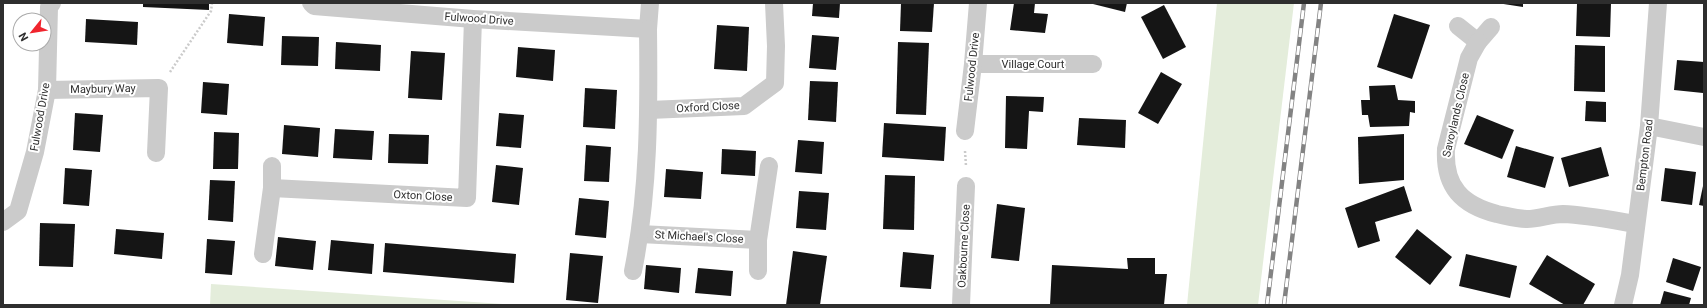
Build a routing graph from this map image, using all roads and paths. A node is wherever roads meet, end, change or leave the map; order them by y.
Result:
1 (212, 3) edge
2 (311, 3) edge
3 (650, 3) edge
4 (774, 3) edge
5 (978, 3) edge
6 (1658, 3) edge
7 (46, 4) edge
8 (473, 19) junction
9 (1458, 26) dead end
10 (1492, 27) dead end
11 (648, 30) junction
12 (1478, 42) junction
13 (973, 64) junction
14 (1093, 64) dead end
15 (159, 88) junction
16 (47, 90) junction
17 (649, 110) junction
18 (1649, 126) junction
19 (964, 131) joint
20 (1704, 137) edge
21 (156, 153) dead end
22 (272, 166) dead end
23 (769, 166) dead end
24 (966, 186) joint
25 (272, 188) junction
26 (3, 222) edge
27 (1636, 224) junction
28 (640, 234) junction
29 (758, 240) junction
30 (263, 254) dead end
31 (633, 271) dead end
32 (758, 271) dead end
33 (961, 305) edge
34 (1623, 305) edge

1 - 15 path
2 - 8 street, Fulwood Drive
3 - 11 street
4 - 17 street, Oxford Close
5 - 13 street, Fulwood Drive
6 - 18 street, Bempton Road
7 - 16 street, Fulwood Drive
8 - 11 street, Fulwood Drive
8 - 25 street, Oxton Close
9 - 12 street
10 - 12 street, Savoylands Close
11 - 17 street
12 - 27 street, Savoylands Close
13 - 14 street, Village Court
13 - 19 street, Fulwood Drive
15 - 16 street, Maybury Way
15 - 21 street
16 - 26 street, Fulwood Drive
17 - 28 street
18 - 20 street
18 - 27 street, Bempton Road
19 - 24 path
22 - 25 street
23 - 29 street, St Michael's Close
24 - 33 street, Oakbourne Close
25 - 30 street
27 - 34 street, Bempton Road
28 - 29 street, St Michael's Close
28 - 31 street
29 - 32 street, St Michael's Close

